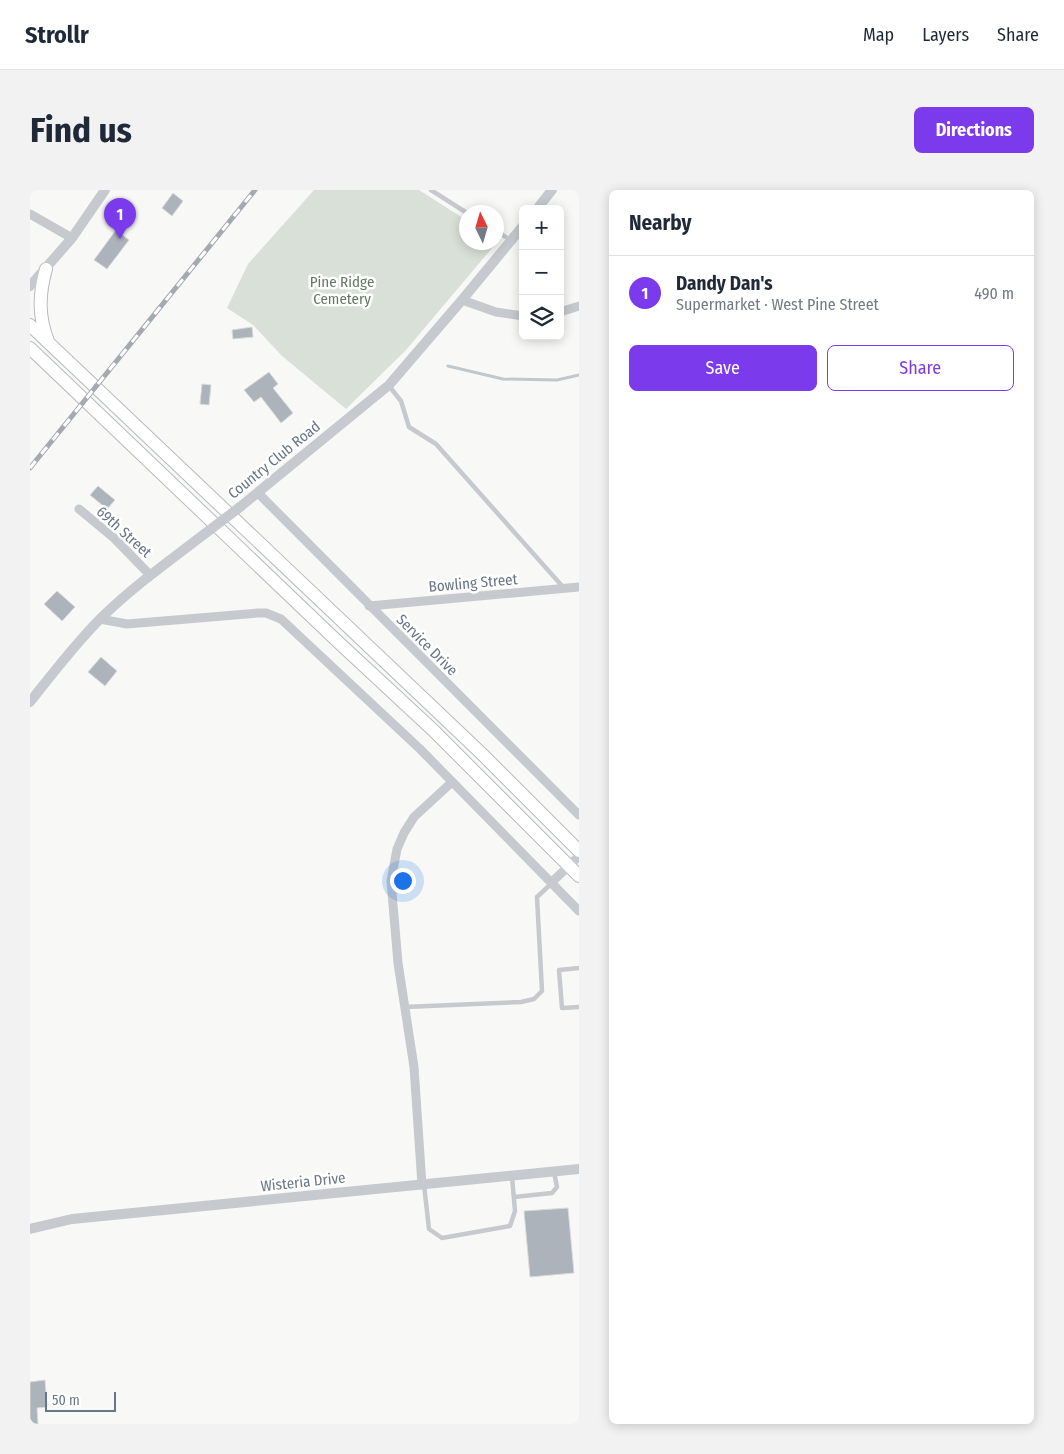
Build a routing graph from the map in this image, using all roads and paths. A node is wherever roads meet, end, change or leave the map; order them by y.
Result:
1 (105, 190) edge
2 (430, 190) edge
3 (552, 190) edge
4 (540, 205) edge
5 (459, 208) edge
6 (30, 214) edge
7 (519, 231) edge
8 (504, 236) edge
9 (72, 238) junction
10 (511, 240) junction
11 (46, 268) junction
12 (30, 286) edge
13 (462, 300) junction
14 (579, 306) edge
15 (564, 311) edge
16 (519, 315) edge
17 (30, 325) edge
18 (49, 343) junction
19 (30, 348) edge
20 (388, 385) junction
21 (258, 493) junction
22 (79, 509) dead end
23 (150, 575) junction
24 (579, 587) edge
25 (564, 588) junction
26 (369, 606) junction
27 (100, 619) junction
28 (30, 702) edge
29 (452, 782) junction
30 (579, 815) edge
31 (579, 851) edge
32 (579, 856) edge
33 (569, 866) junction
34 (579, 876) edge
35 (552, 882) junction
36 (579, 910) edge
37 (579, 968) edge
38 (579, 1006) edge
39 (404, 1007) junction
40 (579, 1169) edge
41 (554, 1171) junction
42 (511, 1176) junction
43 (423, 1185) junction
44 (514, 1197) junction
45 (30, 1229) edge

1 - 9 street
2 - 5 lane
3 - 4 street
6 - 9 street
7 - 10 street, Country Club Road
8 - 10 lane
9 - 11 street
10 - 13 street, Country Club Road
11 - 12 street
11 - 18 main road
13 - 16 street
13 - 20 street, Country Club Road
14 - 15 street
17 - 18 main road
18 - 31 main road
19 - 33 main road
20 - 21 street, Country Club Road
20 - 25 lane
21 - 23 street, Country Club Road, bridge
21 - 26 street, Service Drive
22 - 23 street, 69th Street
23 - 27 street, Country Club Road
24 - 25 street, Bowling Street
25 - 26 street, Bowling Street
26 - 30 street, Service Drive
27 - 28 street, Country Club Road
27 - 29 street
29 - 35 street
29 - 39 street
32 - 33 street
33 - 34 main road
33 - 35 street
35 - 36 street
35 - 39 lane
37 - 38 lane
39 - 43 street
40 - 41 street, Wisteria Drive
41 - 42 street, Wisteria Drive
41 - 44 lane
42 - 43 street, Wisteria Drive
42 - 44 lane
43 - 44 lane
43 - 45 street, Wisteria Drive

